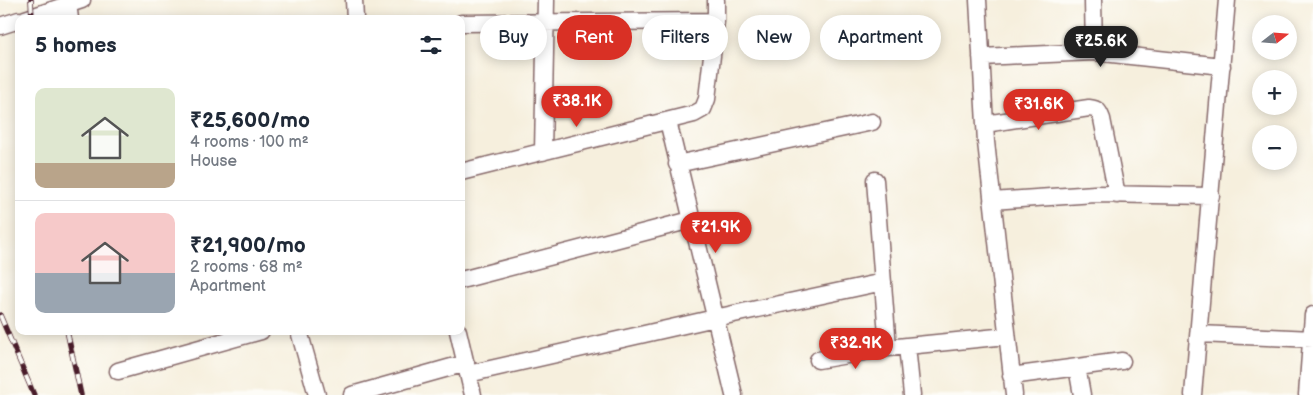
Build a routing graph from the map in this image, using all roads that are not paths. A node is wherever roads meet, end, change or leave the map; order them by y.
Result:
1 (354, 0) edge
2 (546, 0) edge
3 (716, 0) edge
4 (978, 0) edge
5 (1093, 0) edge
6 (1227, 0) edge
7 (73, 7) edge
8 (41, 15) edge
9 (355, 15) edge
10 (546, 15) edge
11 (716, 15) edge
12 (15, 21) edge
13 (642, 21) edge
14 (547, 22) edge
15 (465, 23) edge
16 (480, 23) edge
17 (0, 26) edge
18 (1094, 52) junction
19 (981, 57) junction
20 (545, 60) edge
21 (712, 60) edge
22 (1222, 66) junction
23 (668, 121) junction
24 (872, 122) dead end
25 (985, 124) junction
26 (543, 152) junction
27 (678, 164) junction
28 (465, 171) edge
29 (875, 180) dead end
30 (1116, 195) junction
31 (1211, 196) junction
32 (992, 201) junction
33 (691, 220) junction
34 (465, 279) edge
35 (883, 282) junction
36 (1313, 315) edge
37 (715, 318) junction
38 (1199, 334) junction
39 (247, 335) edge
40 (300, 335) edge
41 (459, 335) edge
42 (1007, 336) junction
43 (1312, 339) edge
44 (907, 346) junction
45 (888, 348) junction
46 (818, 360) dead end
47 (1122, 361) dead end
48 (1077, 367) junction
49 (467, 369) junction
50 (118, 371) dead end
51 (1011, 376) junction
52 (317, 395) edge
53 (352, 395) edge
54 (473, 395) edge
55 (734, 395) edge
56 (912, 395) edge
57 (1014, 395) edge
58 (1082, 395) edge
59 (1194, 395) edge
60 (1307, 395) edge

1 - 9 street
2 - 10 street
3 - 11 street
4 - 19 street
5 - 18 street
6 - 22 street
7 - 8 street
12 - 17 street
13 - 14 street
15 - 16 street
18 - 19 street
18 - 22 street
19 - 25 street
20 - 26 street
21 - 23 street
22 - 31 street
23 - 26 street
23 - 27 street
24 - 27 street
25 - 30 street
25 - 32 street
26 - 28 street
27 - 33 street
29 - 35 street
30 - 31 street
30 - 32 street
31 - 38 street
32 - 42 street
33 - 34 street
33 - 37 street
35 - 37 street
35 - 45 street
36 - 43 street
37 - 49 street
37 - 55 street
38 - 43 street
38 - 59 street
39 - 50 street
40 - 52 street
41 - 49 street
42 - 44 street
42 - 51 street
43 - 60 street
44 - 45 street
44 - 56 street
45 - 46 street
47 - 48 street
48 - 51 street
48 - 58 street
49 - 53 street
49 - 54 street
51 - 57 street

